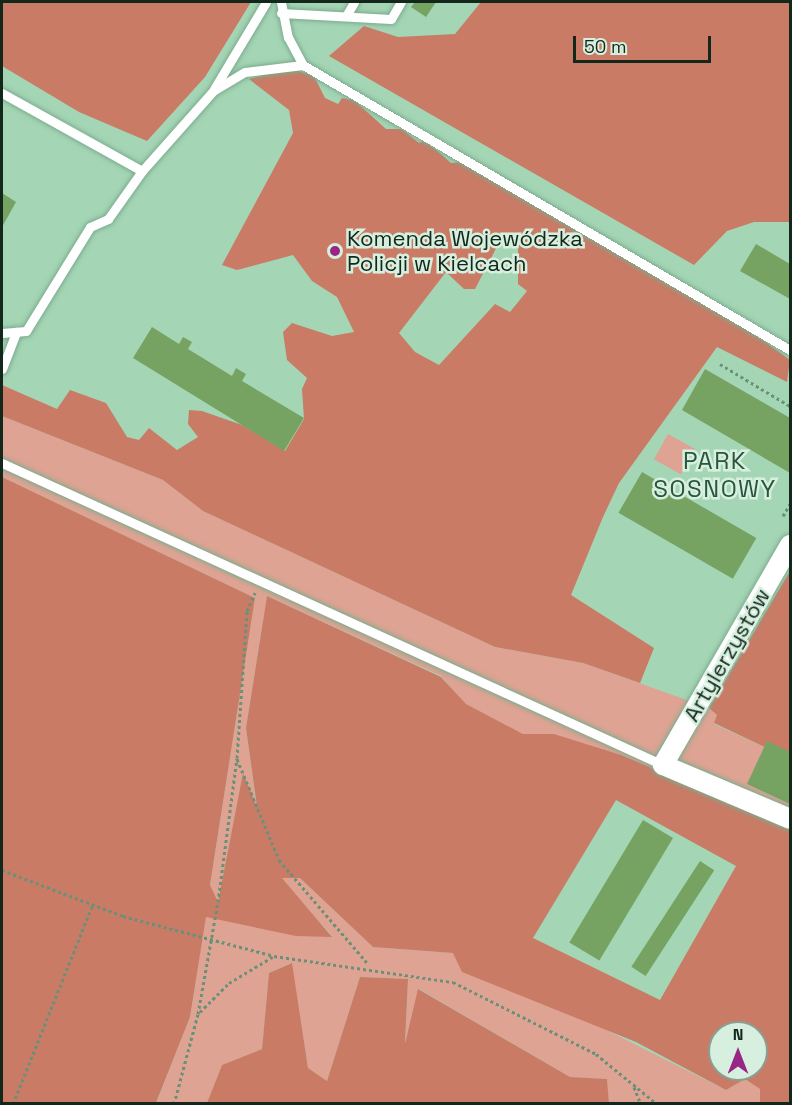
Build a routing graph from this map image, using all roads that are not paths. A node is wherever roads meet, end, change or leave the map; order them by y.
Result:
1 (266, 2) edge
2 (281, 2) edge
3 (354, 2) edge
4 (401, 2) edge
5 (281, 13) junction
6 (346, 16) junction
7 (303, 65) junction
8 (213, 91) junction
9 (2, 93) edge
10 (142, 171) junction
11 (16, 332) junction
12 (2, 333) edge
13 (790, 350) edge
14 (2, 369) edge
15 (2, 463) edge
16 (790, 545) edge
17 (663, 765) junction
18 (790, 819) edge

1 - 8 lane
2 - 5 lane
3 - 6 lane
4 - 6 lane
5 - 6 lane
5 - 7 lane
7 - 8 lane
7 - 13 lane
8 - 10 lane
9 - 10 lane
10 - 11 lane
11 - 12 lane
11 - 14 lane
15 - 17 lane
16 - 17 street, Artylerzystów
17 - 18 street

